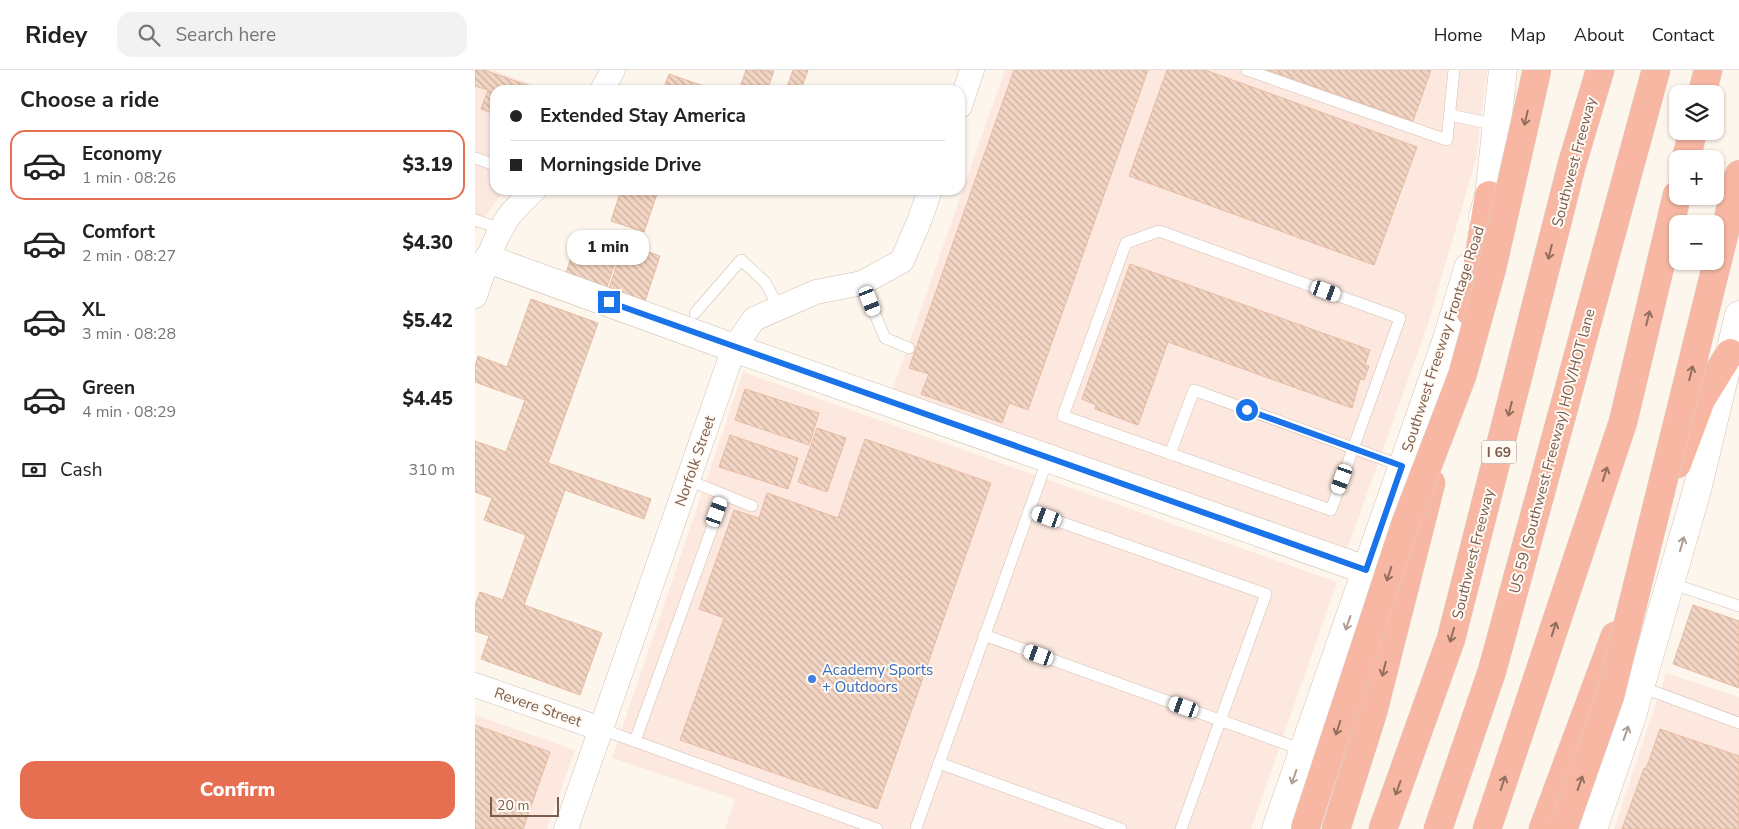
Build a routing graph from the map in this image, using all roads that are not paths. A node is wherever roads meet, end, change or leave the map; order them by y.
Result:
1 (973, 70) edge
2 (1247, 70) edge
3 (1453, 70) edge
4 (1503, 70) edge
5 (1537, 70) edge
6 (1600, 70) edge
7 (1656, 70) edge
8 (1708, 70) edge
9 (1704, 85) edge
10 (965, 92) edge
11 (1450, 115) junction
12 (1497, 125) junction
13 (475, 158) edge
14 (490, 163) edge
15 (1739, 174) edge
16 (529, 195) edge
17 (929, 195) edge
18 (1489, 195) junction
19 (1675, 205) edge
20 (475, 220) edge
21 (501, 229) junction
22 (488, 259) junction
23 (862, 283) junction
24 (476, 290) edge
25 (779, 308) junction
26 (695, 313) dead end
27 (1739, 315) edge
28 (735, 348) junction
29 (909, 348) dead end
30 (1730, 353) junction
31 (1353, 448) junction
32 (1171, 454) junction
33 (1048, 458) junction
34 (1402, 466) junction
35 (688, 480) junction
36 (724, 495) junction
37 (752, 506) dead end
38 (1029, 510) junction
39 (1366, 570) junction
40 (1671, 583) junction
41 (1739, 606) edge
42 (984, 635) junction
43 (475, 685) edge
44 (1641, 687) junction
45 (1221, 720) junction
46 (1739, 723) edge
47 (601, 729) junction
48 (635, 741) junction
49 (1303, 750) junction
50 (939, 763) junction
51 (565, 829) edge
52 (877, 829) edge
53 (916, 829) edge
54 (1121, 829) edge
55 (1181, 829) edge
56 (1276, 829) edge
57 (1305, 829) edge
58 (1336, 829) edge
59 (1383, 829) edge
60 (1437, 829) edge
61 (1487, 829) edge
62 (1543, 829) edge
63 (1563, 829) edge
64 (1593, 829) edge

1 - 10 street
2 - 11 lane
3 - 11 lane
4 - 12 main road, Southwest Freeway Frontage Road
5 -> 57 highway, bridge
6 -> 59 highway, Southwest Freeway / I 69
7 - 60 highway, US 59 (Southwest Freeway) HOV/HOT lane
8 - 9 highway
11 - 12 lane
12 - 18 main road, Southwest Freeway Frontage Road
13 - 14 lane
63 -> 15 highway, bridge
16 - 21 street
17 - 23 street, Norfolk Street
18 - 34 main road, Southwest Freeway Frontage Road
18 -> 58 highway
61 -> 19 highway
20 - 21 lane
21 - 22 street
22 - 24 street
22 - 28 main road
23 - 25 street, Norfolk Street
23 - 29 lane
25 - 26 lane
25 - 28 street, Norfolk Street
27 - 30 main road
28 - 33 main road
28 - 35 street, Norfolk Street
40 -> 30 main road
30 - 62 highway
31 - 32 lane
31 - 32 lane
31 - 32 lane
31 - 34 lane
33 - 38 lane
33 - 39 main road
34 - 39 main road, Southwest Freeway Frontage Road
35 - 36 lane
35 - 47 street, Norfolk Street
36 - 37 lane
36 - 48 lane
38 - 42 lane
38 - 45 lane
39 -> 49 main road, Southwest Freeway Frontage Road
40 - 41 lane
40 - 44 main road
42 - 45 lane
42 - 50 lane
43 - 47 street, Revere Street
44 - 46 lane
64 -> 44 main road
45 - 49 lane
45 - 55 lane
47 - 48 lane
47 - 51 street, Norfolk Street
48 - 52 lane
49 -> 56 main road, Southwest Freeway Frontage Road
50 - 53 lane
50 - 54 lane

